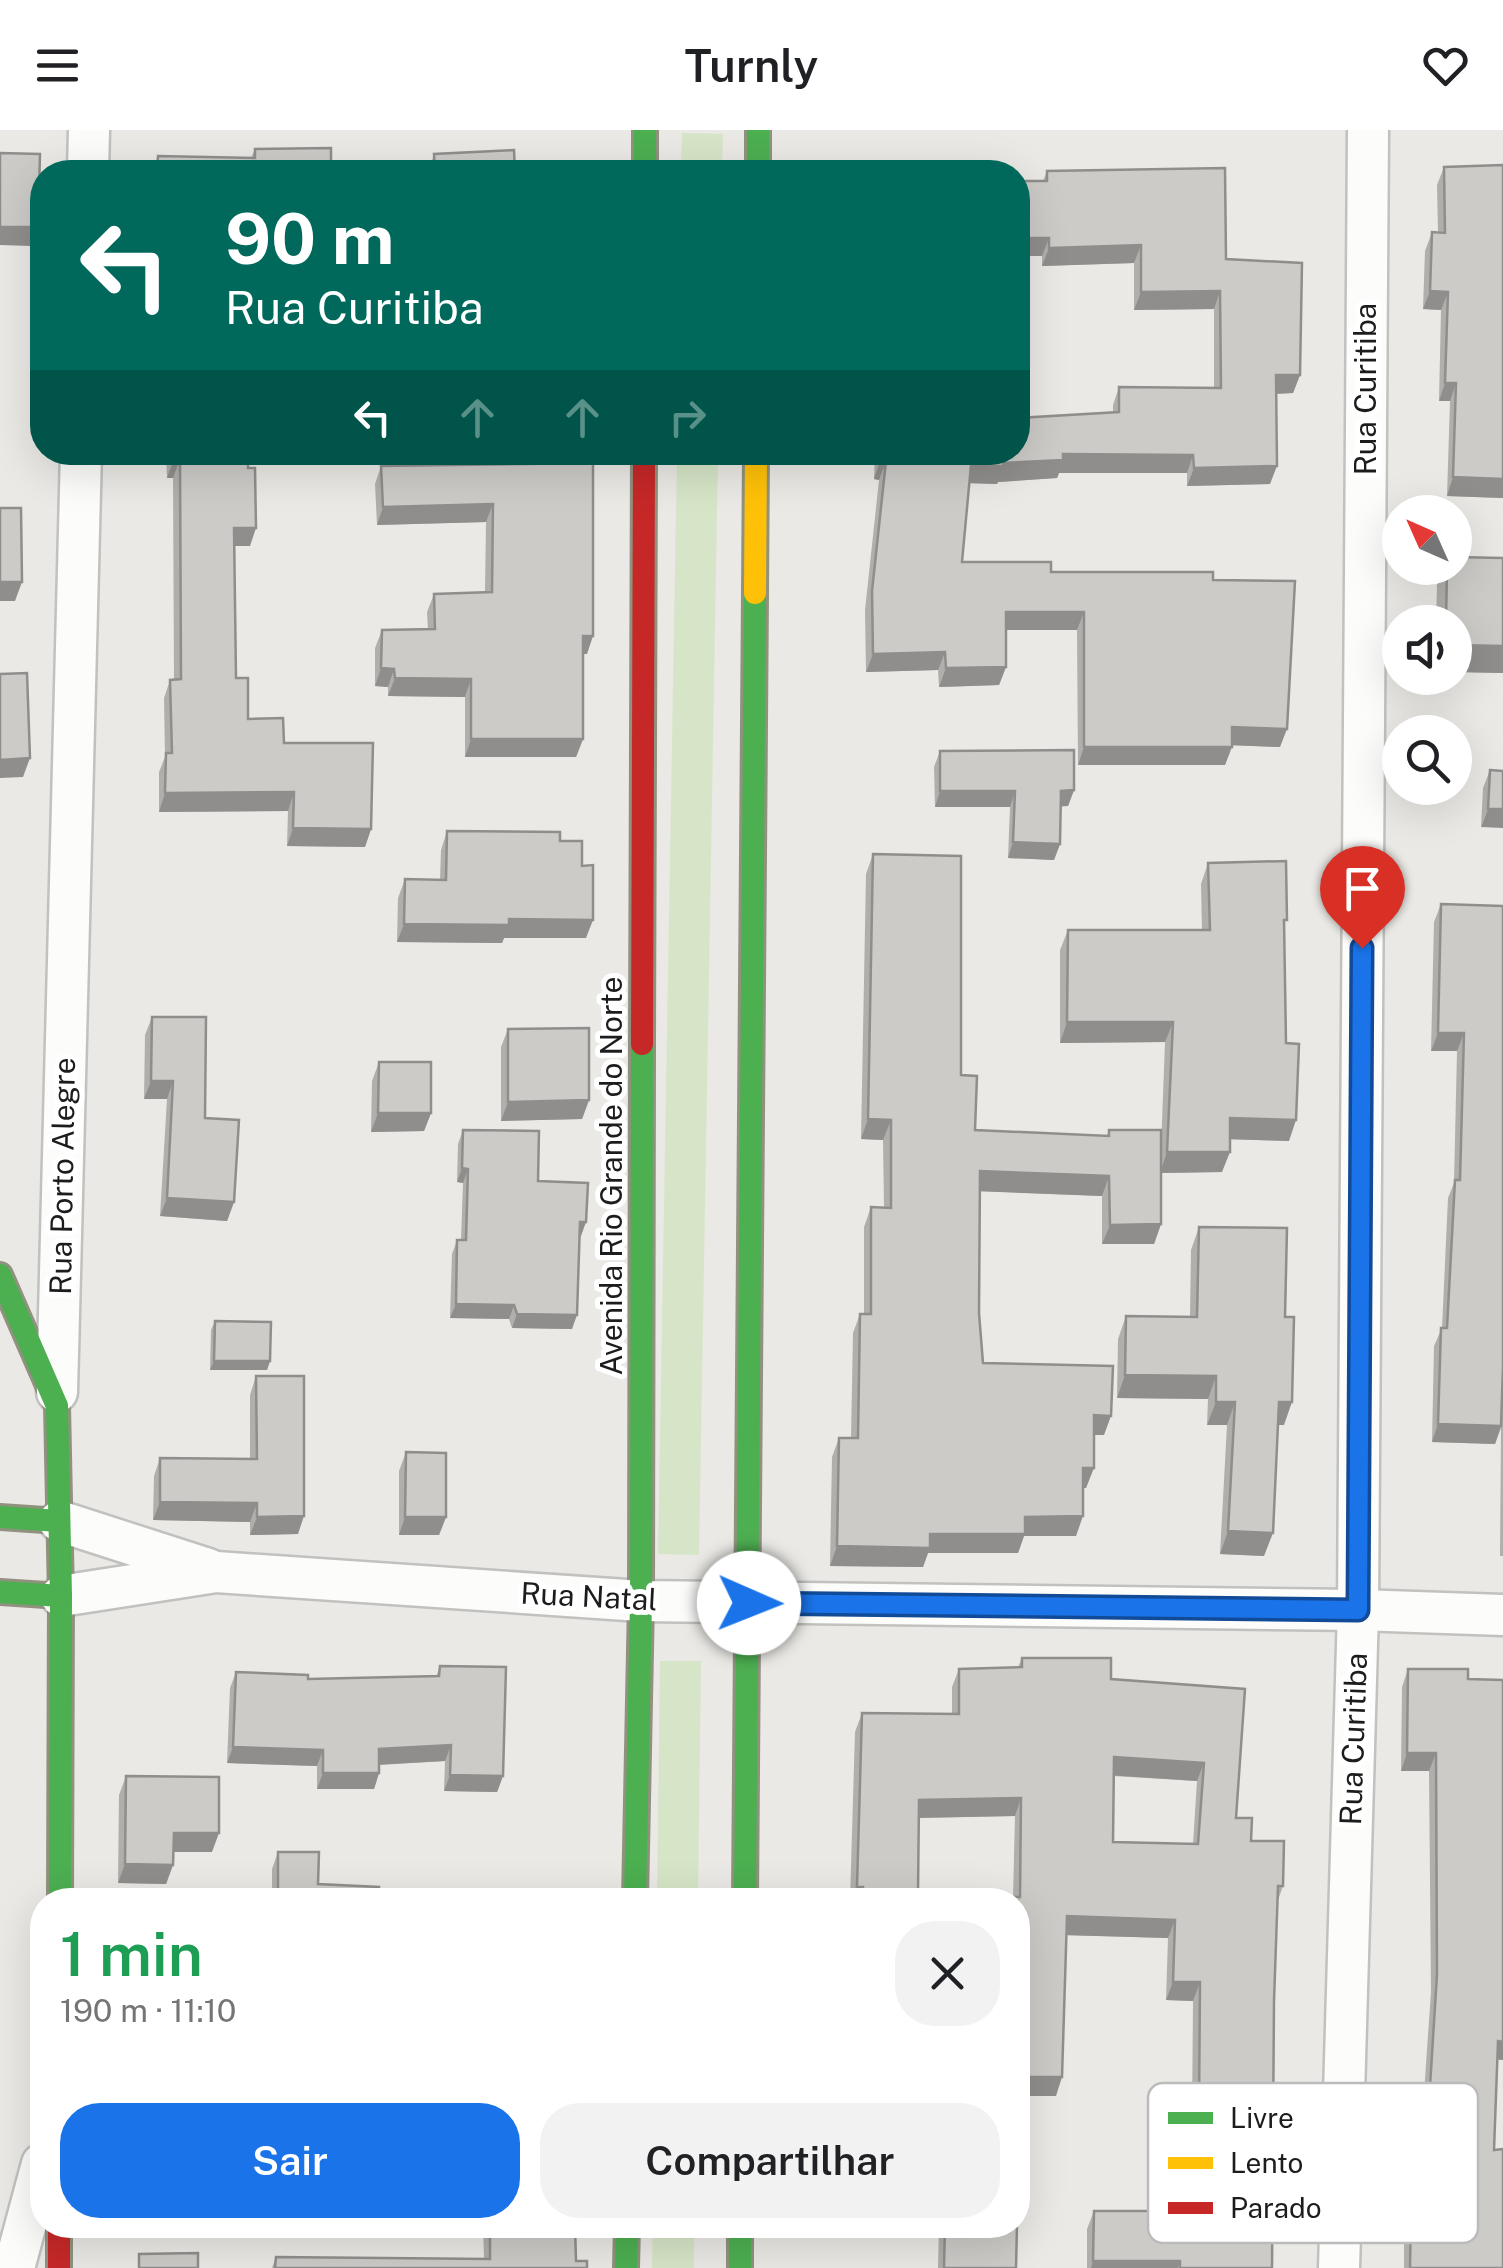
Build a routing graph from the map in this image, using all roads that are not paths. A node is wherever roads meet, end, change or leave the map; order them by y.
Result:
1 (89, 130) edge
2 (645, 130) edge
3 (758, 130) edge
4 (1368, 130) edge
5 (88, 160) edge
6 (645, 160) edge
7 (758, 160) edge
8 (80, 465) edge
9 (644, 465) edge
10 (756, 465) edge
11 (0, 1275) edge
12 (57, 1406) junction
13 (0, 1517) edge
14 (58, 1521) junction
15 (216, 1572) junction
16 (0, 1592) edge
17 (60, 1596) junction
18 (642, 1602) junction
19 (749, 1603) junction
20 (1358, 1610) junction
21 (1503, 1615) edge
22 (60, 1888) edge
23 (634, 1888) edge
24 (745, 1888) edge
25 (1344, 2083) edge
26 (30, 2209) edge
27 (59, 2238) edge
28 (627, 2238) edge
29 (740, 2238) edge
30 (1339, 2243) edge
31 (14, 2268) edge
32 (59, 2268) edge
33 (626, 2268) edge
34 (740, 2268) edge
35 (1338, 2268) edge

1 - 5 street
2 - 6 main road
3 - 7 main road
4 - 20 street, Rua Curitiba
8 - 12 street, Rua Porto Alegre
9 - 18 main road, Avenida Rio Grande do Norte
10 - 19 main road
11 - 12 main road
12 - 14 main road, Rua Porto Alegre
13 - 14 main road
14 - 15 street, Rua Natal
14 - 17 main road, Rua Porto Alegre
15 - 17 street, Rua Natal
15 - 18 street, Rua Natal
16 - 17 main road
17 - 22 main road, Rua Porto Alegre
18 - 19 street, Rua Natal
18 - 23 main road, Avenida Rio Grande do Norte
19 - 20 street, Rua Natal
19 - 24 main road
20 - 21 street, Rua Natal
20 - 25 street, Rua Curitiba
26 - 31 street
27 - 32 main road
28 - 33 main road
29 - 34 main road
30 - 35 street, Rua Curitiba

